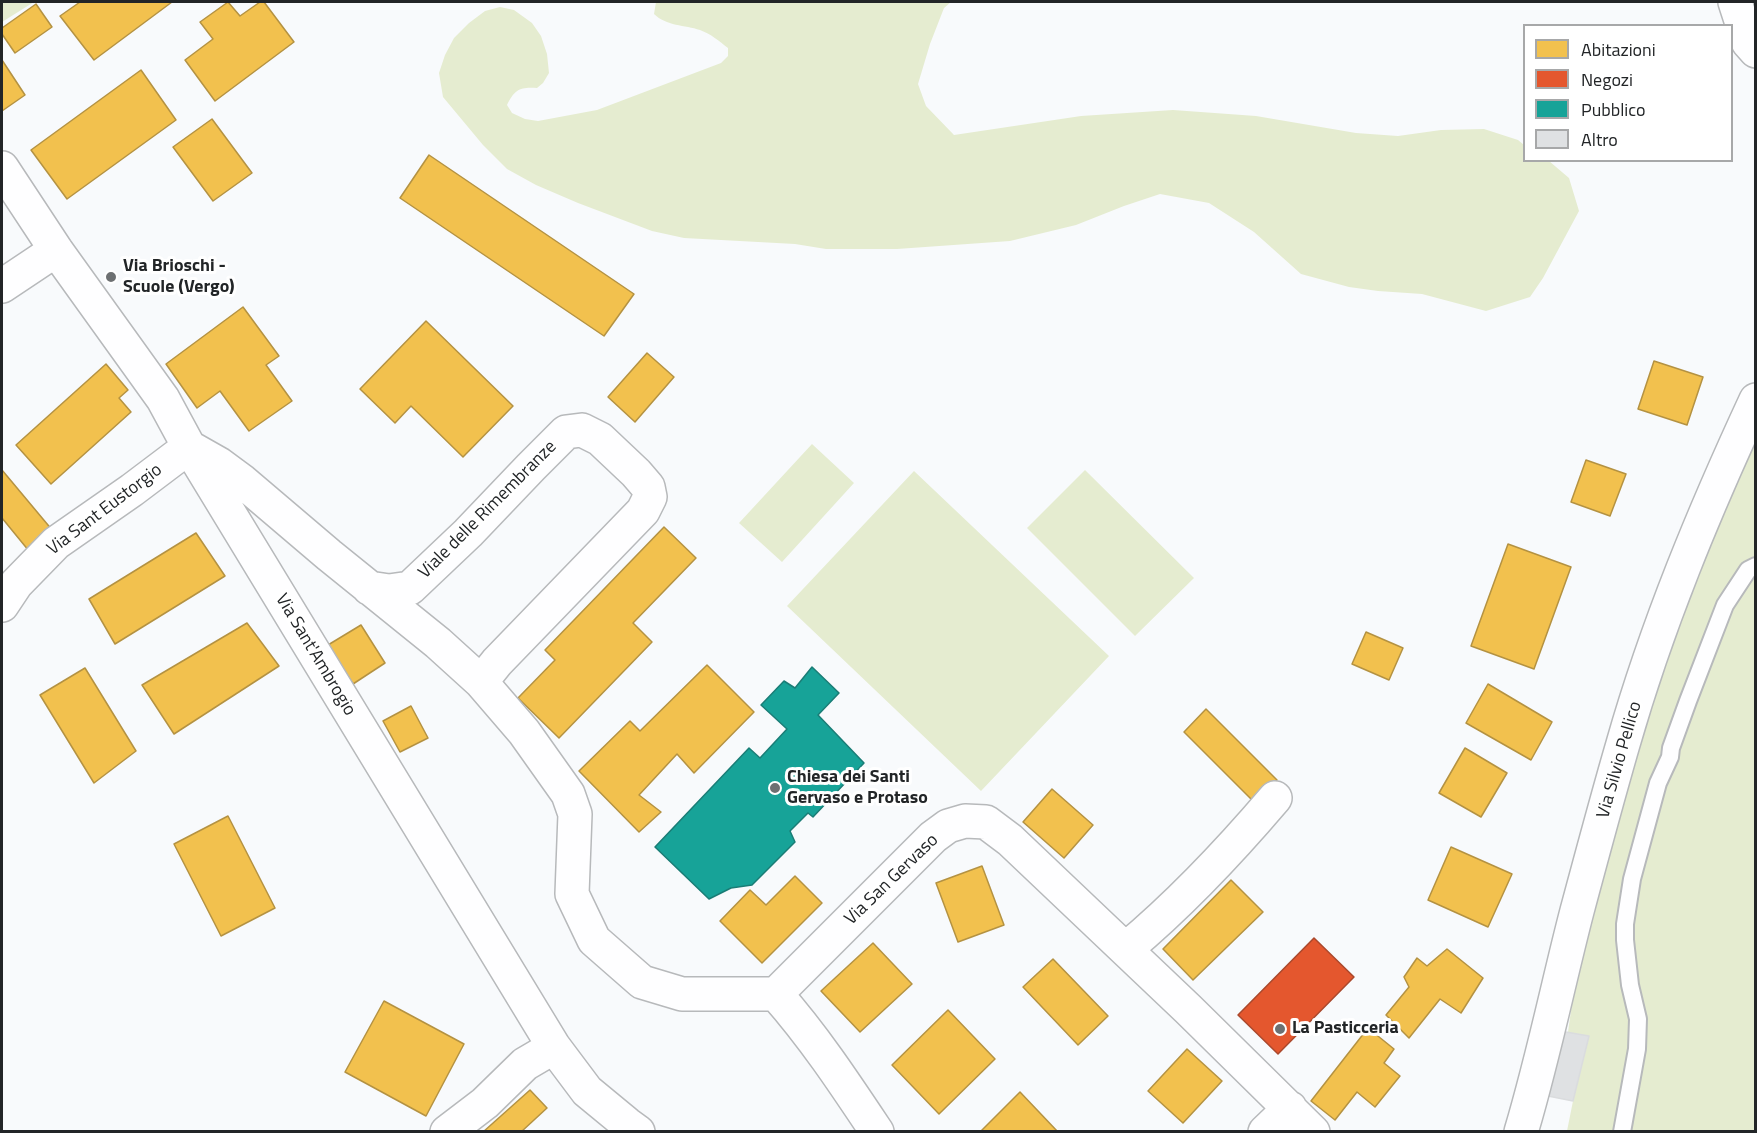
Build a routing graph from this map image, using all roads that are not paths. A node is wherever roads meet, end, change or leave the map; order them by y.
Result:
1 (1735, 2) edge
2 (1755, 51) edge
3 (2, 168) edge
4 (56, 250) junction
5 (2, 286) edge
6 (1755, 400) edge
7 (189, 447) junction
8 (1755, 566) edge
9 (369, 588) junction
10 (2, 605) edge
11 (481, 682) junction
12 (1275, 798) dead end
13 (1126, 949) junction
14 (776, 994) junction
15 (554, 1047) junction
16 (1302, 1120) edge
17 (447, 1131) edge
18 (638, 1131) edge
19 (877, 1131) edge
20 (1265, 1131) edge
21 (1521, 1131) edge
22 (1622, 1131) edge

1 - 2 street
3 - 4 street, Via Sant'Ambrogio
4 - 5 street
4 - 7 street, Via Sant'Ambrogio
6 - 21 street, Via Silvio Pellico
7 - 9 street
7 - 10 street, Via Sant Eustorgio
7 - 15 street, Via Sant'Ambrogio
8 - 22 lane
9 - 11 street
9 - 11 street, Viale delle Rimembranze
11 - 14 street
12 - 13 street
13 - 14 street, Via San Gervaso
13 - 16 street, Via San Gervaso
14 - 19 street
15 - 17 street
15 - 18 street, Via Sant'Ambrogio
16 - 20 street

